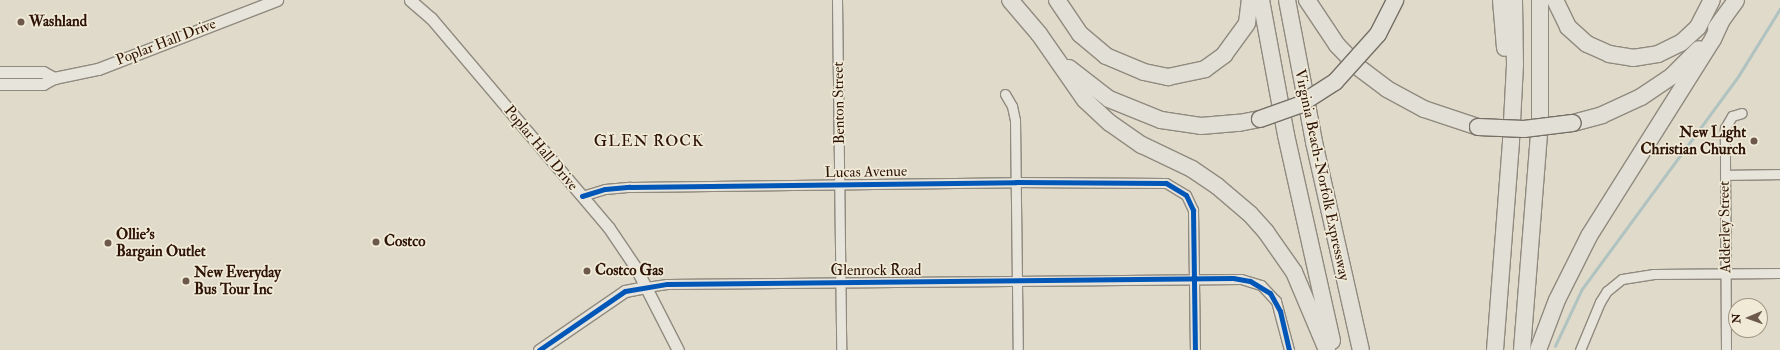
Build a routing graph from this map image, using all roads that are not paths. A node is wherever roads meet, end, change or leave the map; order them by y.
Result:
1 (277, 0) edge
2 (410, 0) edge
3 (837, 0) edge
4 (1010, 0) edge
5 (1057, 0) edge
6 (1250, 0) edge
7 (1261, 0) edge
8 (1287, 0) edge
9 (1307, 0) edge
10 (1395, 0) edge
11 (1501, 0) edge
12 (1514, 0) edge
13 (1540, 0) edge
14 (1555, 0) edge
15 (1712, 0) edge
16 (1736, 0) edge
17 (1722, 20) junction
18 (1044, 42) junction
19 (0, 72) edge
20 (54, 78) junction
21 (0, 84) edge
22 (1005, 94) dead end
23 (1742, 113) dead end
24 (1508, 174) junction
25 (1780, 174) edge
26 (1725, 175) junction
27 (1016, 182) junction
28 (840, 184) junction
29 (582, 196) junction
30 (1726, 273) junction
31 (1780, 273) edge
32 (1194, 279) junction
33 (1017, 281) junction
34 (841, 283) junction
35 (646, 287) junction
36 (539, 350) edge
37 (678, 350) edge
38 (841, 350) edge
39 (1018, 350) edge
40 (1195, 350) edge
41 (1289, 350) edge
42 (1327, 350) edge
43 (1334, 350) edge
44 (1361, 350) edge
45 (1495, 350) edge
46 (1522, 350) edge
47 (1538, 350) edge
48 (1580, 350) edge
49 (1726, 350) edge

1 - 20 street, Poplar Hall Drive
2 - 29 street, Poplar Hall Drive
3 - 28 street, Benton Street
4 - 18 highway
5 - 6 highway
7 - 43 highway
8 - 44 highway, Virginia Beach-Norfolk Expressway
9 - 17 highway, bridge
10 - 18 highway, bridge
11 - 24 highway
12 - 24 highway
13 - 46 highway
14 - 15 highway
16 - 17 highway
17 - 47 highway
18 - 42 highway
19 - 20 street, Poplar Hall Drive
20 - 21 street, Poplar Hall Drive
22 - 27 street
23 - 26 street, Adderley Street
24 - 45 highway
25 - 26 street
26 - 30 street, Adderley Street
27 - 28 street, Lucas Avenue
27 - 32 street, Lucas Avenue
27 - 33 street
28 - 29 street, Lucas Avenue
28 - 34 street, Benton Street
29 - 35 street, Poplar Hall Drive
30 - 31 street
30 - 48 street
30 - 49 street, Adderley Street
32 - 33 street, Glenrock Road
32 - 40 street, Lucas Avenue
32 - 41 street, Glenrock Road
33 - 34 street, Glenrock Road
33 - 39 street
34 - 35 street, Glenrock Road
34 - 38 street, Benton Street
35 - 36 street, Glenrock Road
35 - 37 street, Poplar Hall Drive

